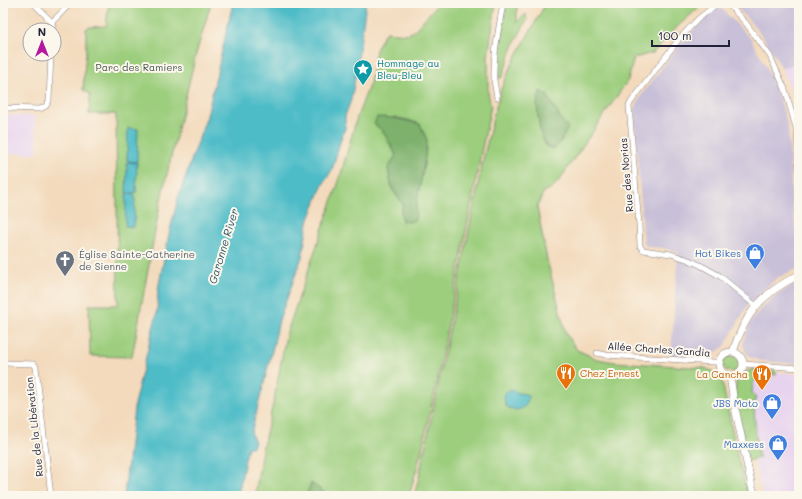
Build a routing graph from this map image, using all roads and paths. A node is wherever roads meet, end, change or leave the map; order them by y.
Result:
1 (33, 3) edge
2 (61, 3) edge
3 (503, 3) edge
4 (718, 3) edge
5 (727, 3) edge
6 (67, 5) edge
7 (52, 22) joint
8 (51, 62) edge
9 (497, 98) dead end
10 (3, 108) edge
11 (799, 173) edge
12 (799, 275) edge
13 (756, 306) junction
14 (733, 352) junction
15 (597, 353) dead end
16 (720, 362) junction
17 (3, 363) edge
18 (744, 364) junction
19 (799, 368) edge
20 (730, 376) junction
21 (50, 496) edge
22 (754, 496) edge

1 - 7 street
2 - 6 street
3 - 9 street
4 - 13 street, Rue des Norias
5 - 11 street
6 - 7 street
8 - 10 street
12 - 13 street
13 - 14 street
14 - 16 street
14 - 18 street
15 - 16 street, Allée Charles Gandia
16 - 20 street
17 - 21 street, Rue de la Libération
18 - 19 street
18 - 20 street
20 - 22 street

